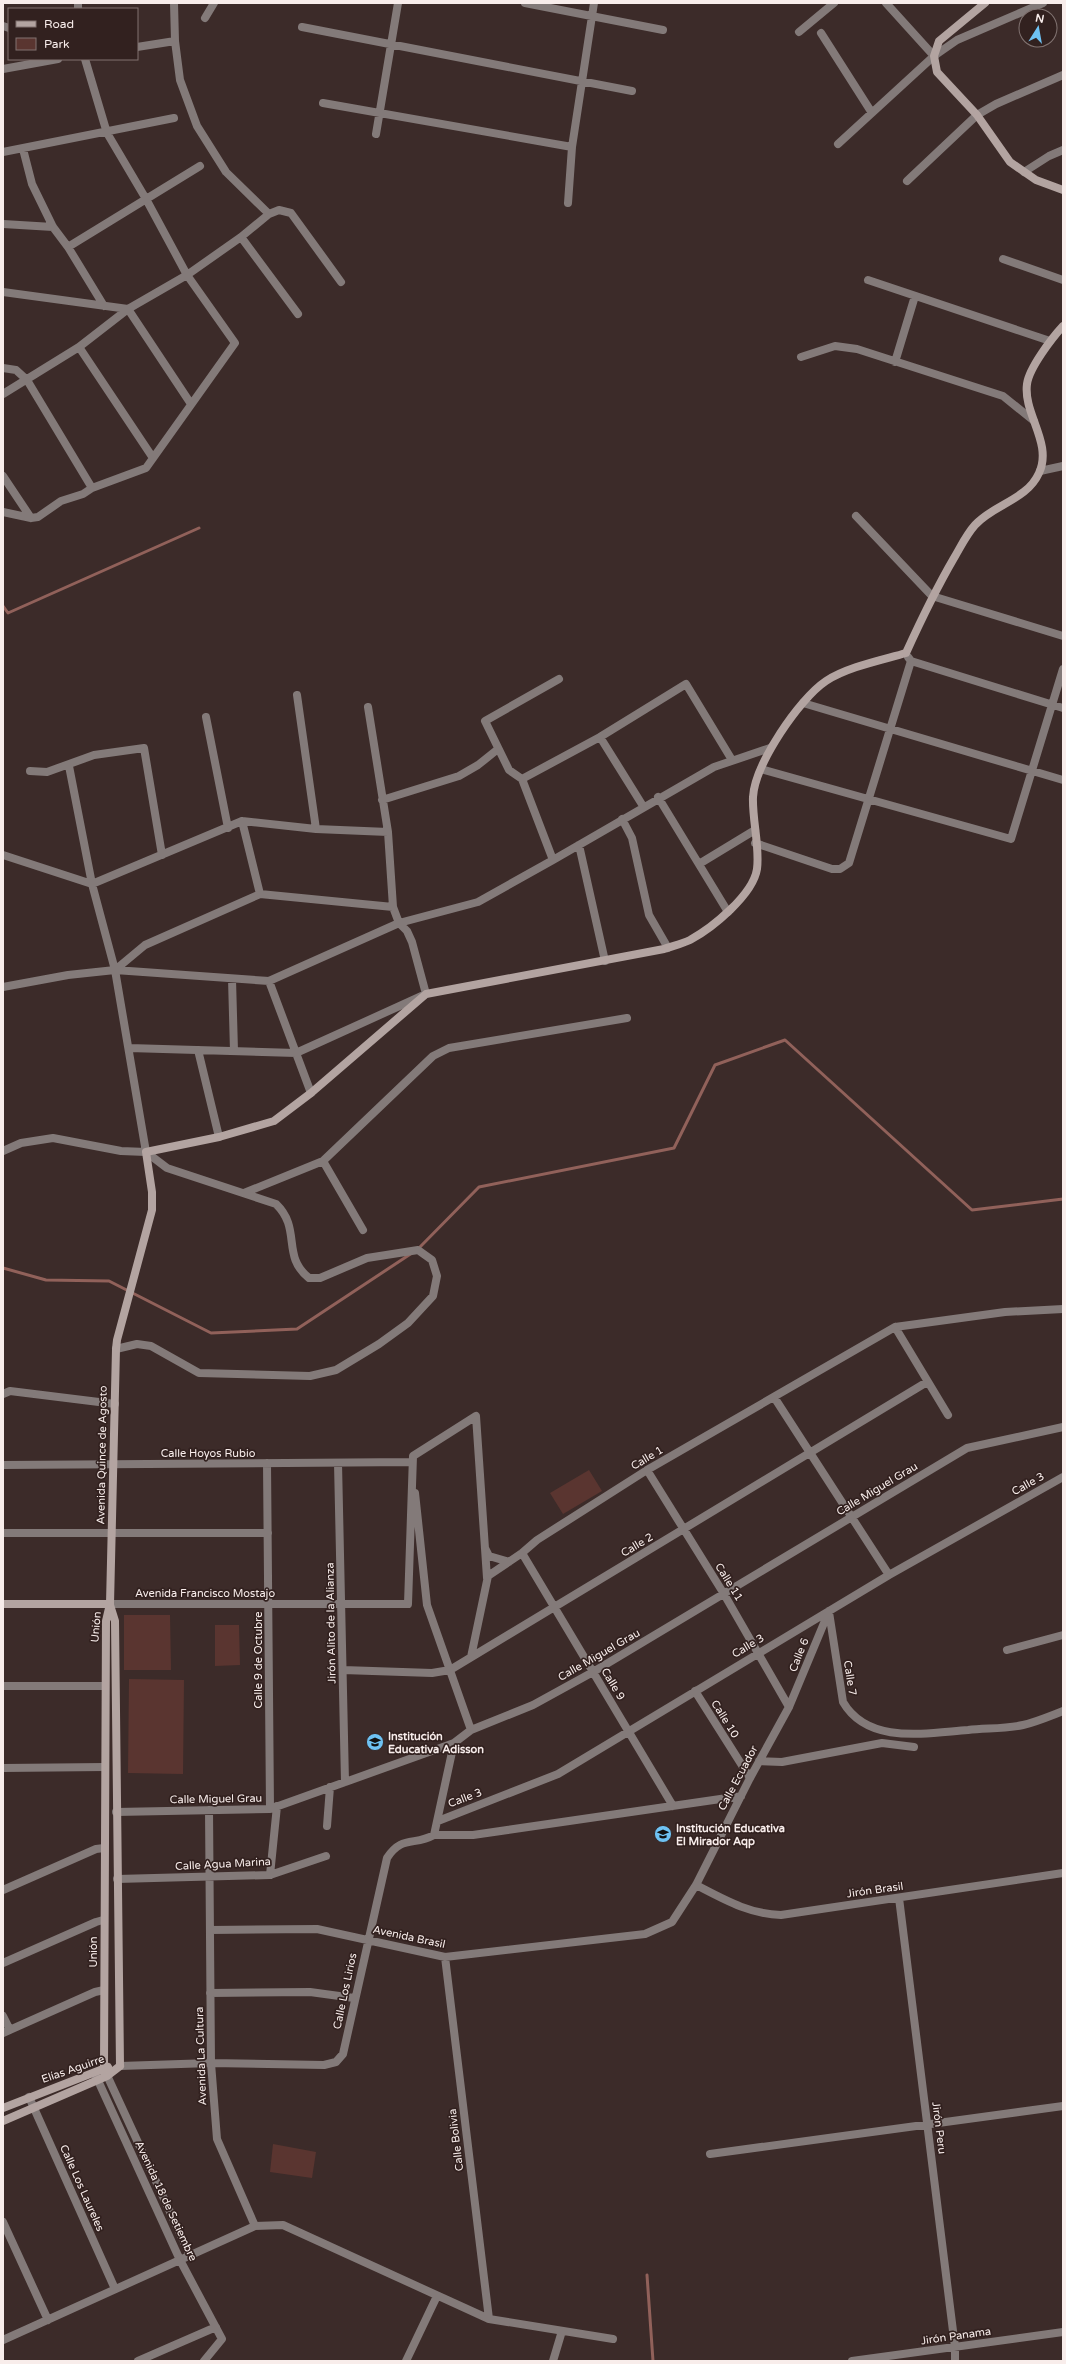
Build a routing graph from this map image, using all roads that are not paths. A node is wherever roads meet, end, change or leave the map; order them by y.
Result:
1 (174, 3) edge
2 (214, 3) edge
3 (398, 3) edge
4 (525, 3) edge
5 (594, 3) edge
6 (834, 3) edge
7 (886, 3) edge
8 (1043, 3) edge
9 (980, 4) edge
10 (591, 16) junction
11 (205, 18) dead end
12 (302, 27) dead end
13 (663, 30) dead end
14 (799, 32) dead end
15 (821, 33) dead end
16 (175, 41) junction
17 (391, 44) junction
18 (138, 47) edge
19 (934, 56) junction
20 (52, 60) edge
21 (85, 60) edge
22 (3, 69) edge
23 (1063, 75) edge
24 (581, 80) junction
25 (632, 91) dead end
26 (323, 102) dead end
27 (379, 113) junction
28 (872, 113) junction
29 (977, 115) junction
30 (174, 118) dead end
31 (106, 133) junction
32 (376, 134) dead end
33 (838, 144) dead end
34 (572, 147) junction
35 (22, 149) junction
36 (1063, 150) edge
37 (3, 152) edge
38 (200, 166) dead end
39 (1024, 172) junction
40 (907, 181) dead end
41 (1063, 190) edge
42 (146, 199) junction
43 (568, 203) dead end
44 (269, 214) junction
45 (3, 224) edge
46 (53, 227) junction
47 (241, 237) junction
48 (68, 247) junction
49 (1003, 259) dead end
50 (186, 275) junction
51 (868, 280) dead end
52 (1063, 280) edge
53 (341, 282) dead end
54 (3, 292) edge
55 (915, 296) junction
56 (104, 306) junction
57 (128, 309) junction
58 (298, 314) dead end
59 (1063, 326) edge
60 (1050, 341) junction
61 (79, 347) junction
62 (801, 357) dead end
63 (895, 362) junction
64 (3, 368) edge
65 (27, 380) junction
66 (3, 394) edge
67 (191, 404) junction
68 (1034, 421) junction
69 (153, 458) junction
70 (1063, 466) edge
71 (1040, 471) junction
72 (3, 476) edge
73 (92, 488) junction
74 (3, 512) edge
75 (856, 516) dead end
76 (31, 518) junction
77 (932, 596) junction
78 (1063, 636) edge
79 (906, 653) junction
80 (911, 661) junction
81 (1063, 669) edge
82 (559, 680) dead end
83 (297, 695) dead end
84 (803, 703) junction
85 (1051, 705) junction
86 (368, 707) dead end
87 (1063, 708) edge
88 (206, 717) dead end
89 (891, 729) junction
90 (600, 737) junction
91 (770, 748) junction
92 (498, 749) junction
93 (732, 760) junction
94 (69, 766) junction
95 (761, 769) junction
96 (1031, 770) junction
97 (30, 771) dead end
98 (522, 779) junction
99 (1063, 780) edge
100 (658, 797) junction
101 (869, 799) junction
102 (382, 800) junction
103 (644, 806) junction
104 (622, 819) junction
105 (242, 821) junction
106 (228, 828) junction
107 (316, 830) junction
108 (755, 830) junction
109 (388, 832) junction
110 (756, 843) junction
111 (579, 845) junction
112 (3, 855) edge
113 (162, 855) junction
114 (553, 860) junction
115 (699, 864) junction
116 (92, 884) junction
117 (260, 894) junction
118 (393, 907) junction
119 (728, 912) junction
120 (399, 923) junction
121 (668, 948) junction
122 (605, 961) junction
123 (115, 970) junction
124 (232, 979) junction
125 (269, 981) junction
126 (3, 987) edge
127 (426, 994) junction
128 (627, 1018) dead end
129 (129, 1048) junction
130 (198, 1050) junction
131 (234, 1051) junction
132 (296, 1053) junction
133 (311, 1093) junction
134 (219, 1137) junction
135 (3, 1151) edge
136 (146, 1152) junction
137 (323, 1161) junction
138 (244, 1193) junction
139 (363, 1230) dead end
140 (1063, 1309) edge
141 (895, 1327) junction
142 (116, 1349) junction
143 (927, 1382) junction
144 (3, 1394) edge
145 (774, 1397) junction
146 (114, 1404) junction
147 (948, 1415) dead end
148 (1063, 1426) edge
149 (811, 1453) junction
150 (412, 1462) junction
151 (268, 1463) junction
152 (338, 1463) junction
153 (113, 1464) junction
154 (3, 1465) edge
155 (647, 1470) junction
156 (1063, 1477) edge
157 (851, 1517) junction
158 (683, 1530) junction
159 (3, 1533) edge
160 (112, 1533) junction
161 (268, 1533) junction
162 (485, 1548) junction
163 (522, 1553) junction
164 (508, 1562) junction
165 (889, 1575) junction
166 (487, 1578) junction
167 (724, 1594) junction
168 (3, 1604) edge
169 (110, 1604) junction
170 (268, 1604) junction
171 (341, 1604) junction
172 (554, 1607) junction
173 (829, 1611) junction
174 (1063, 1635) edge
175 (1007, 1650) dead end
176 (758, 1653) junction
177 (471, 1657) junction
178 (343, 1670) junction
179 (450, 1670) junction
180 (593, 1672) junction
181 (3, 1686) edge
182 (105, 1686) junction
183 (695, 1691) junction
184 (789, 1707) junction
185 (1063, 1711) edge
186 (879, 1729) junction
187 (471, 1730) junction
188 (629, 1731) junction
189 (454, 1743) junction
190 (882, 1743) junction
191 (914, 1747) dead end
192 (760, 1761) junction
193 (104, 1767) junction
194 (3, 1768) edge
195 (750, 1778) junction
196 (345, 1782) junction
197 (330, 1787) junction
198 (741, 1796) junction
199 (673, 1806) junction
200 (273, 1807) junction
201 (208, 1810) junction
202 (116, 1812) junction
203 (438, 1821) junction
204 (327, 1826) dead end
205 (434, 1834) junction
206 (104, 1848) junction
207 (326, 1856) dead end
208 (1063, 1873) edge
209 (270, 1875) junction
210 (209, 1877) junction
211 (117, 1879) junction
212 (696, 1885) junction
213 (3, 1890) edge
214 (899, 1898) junction
215 (104, 1920) junction
216 (672, 1922) joint
217 (210, 1930) junction
218 (368, 1940) junction
219 (445, 1957) junction
220 (3, 1963) edge
221 (104, 1990) junction
222 (210, 1993) junction
223 (354, 1998) junction
224 (3, 2016) edge
225 (6, 2031) edge
226 (211, 2063) junction
227 (120, 2066) junction
228 (104, 2067) junction
229 (94, 2071) junction
230 (107, 2076) junction
231 (98, 2080) junction
232 (29, 2097) junction
233 (1063, 2106) edge
234 (34, 2107) junction
235 (3, 2108) edge
236 (3, 2121) edge
237 (927, 2124) junction
238 (710, 2154) dead end
239 (3, 2222) edge
240 (254, 2226) junction
241 (190, 2255) junction
242 (180, 2260) junction
243 (115, 2289) junction
244 (437, 2296) junction
245 (489, 2319) junction
246 (48, 2320) junction
247 (216, 2327) junction
248 (562, 2331) junction
249 (1063, 2332) edge
250 (613, 2339) dead end
251 (3, 2340) edge
252 (955, 2347) junction
253 (138, 2361) edge
254 (204, 2361) edge
255 (406, 2361) edge
256 (554, 2361) edge
257 (852, 2361) edge
258 (955, 2361) edge

1 - 16 street
2 - 11 street
3 - 17 street
4 - 10 street
5 - 10 street
6 - 14 street
7 - 19 street
8 - 19 street
9 - 19 street
10 - 13 street
10 - 24 street
12 - 17 street
15 - 28 street
16 - 18 street
16 - 44 street
17 - 24 street
17 - 27 street
19 - 28 street
19 - 29 street
20 - 22 street
21 - 31 street
23 - 29 street
24 - 25 street
24 - 34 street
26 - 27 street
27 - 32 street
27 - 34 street
28 - 33 street
29 - 39 street
29 - 40 street
30 - 31 street
31 - 35 street
31 - 42 street
34 - 43 street
35 - 37 street
35 - 46 street
36 - 39 street
38 - 42 street
39 - 41 street
42 - 48 street
42 - 50 street
44 - 47 street
44 - 53 street
45 - 46 street
46 - 48 street
47 - 50 street
47 - 58 street
48 - 56 street
49 - 52 street
50 - 57 street
50 - 67 street
51 - 55 street
54 - 56 street
55 - 60 street
55 - 63 street
56 - 57 street
57 - 61 street
57 - 67 street
59 - 60 street
60 - 68 street
61 - 65 street
61 - 69 street
62 - 63 street
63 - 68 street
64 - 65 street
65 - 66 street
65 - 73 street
67 - 69 street
68 - 71 street
69 - 73 street
70 - 71 street
71 - 77 street
72 - 76 street
73 - 76 street
74 - 76 street
75 - 77 street
77 - 78 street
77 - 79 street
79 - 80 street
79 - 84 street
80 - 85 street
80 - 89 street
81 - 85 street
82 - 92 street
83 - 107 street
84 - 89 street
84 - 91 street
85 - 87 street
85 - 96 street
86 - 102 street
88 - 106 street
89 - 96 street
89 - 101 street
90 - 93 street
90 - 98 street
90 - 103 street
91 - 93 street
91 - 95 street
92 - 98 street
92 - 102 street
93 - 100 street
94 - 97 street
94 - 113 street
94 - 116 street
95 - 101 street
95 - 108 street
96 - 99 street
96 - 101 street
98 - 114 street
100 - 103 street
100 - 115 street
101 - 110 street
102 - 109 street
103 - 104 street
104 - 111 street
104 - 121 street
105 - 106 street
105 - 107 street
105 - 117 street
106 - 113 street
107 - 109 street
108 - 110 street
108 - 115 street
109 - 118 street
110 - 119 street
111 - 114 street
111 - 122 street
112 - 116 street
113 - 116 street
114 - 120 street
115 - 119 street
116 - 123 street
117 - 118 street
117 - 123 street
118 - 120 street
119 - 121 street
120 - 125 street
120 - 127 street
121 - 122 street
122 - 127 street
123 - 124 street
123 - 126 street
123 - 129 street
124 - 125 street
124 - 131 street
125 - 132 street
127 - 132 street
127 - 133 street
128 - 137 street
129 - 130 street
129 - 136 street
130 - 131 street
130 - 134 street
131 - 132 street
132 - 133 street
133 - 134 street
134 - 136 street
135 - 136 street
136 - 138 street
136 - 142 street, Avenida Quince de Agosto
137 - 138 street
137 - 139 street
138 - 142 street
140 - 141 street
141 - 143 street
141 - 145 street, Calle 1
142 - 146 street, Avenida Quince de Agosto
143 - 147 street
143 - 149 street, Calle 2
144 - 146 street
145 - 149 street
145 - 155 street, Calle 1
146 - 153 street, Avenida Quince de Agosto
148 - 157 street, Calle Miguel Grau
149 - 157 street
149 - 158 street, Calle 2
150 - 152 street, Calle Hoyos Rubio
150 - 162 street
150 - 171 street, Avenida Francisco Mostajo
150 - 179 street
151 - 152 street, Calle Hoyos Rubio
151 - 153 street, Calle Hoyos Rubio
151 - 161 street, Calle 9 de Octubre
152 - 171 street, Jirón Alito de la Alianza
153 - 154 street, Calle Hoyos Rubio
153 - 160 street, Avenida Quince de Agosto
155 - 158 street, Calle 11
155 - 163 street, Calle 1
156 - 165 street, Calle 3
157 - 165 street
157 - 167 street, Calle Miguel Grau
158 - 167 street, Calle 11
158 - 172 street, Calle 2
159 - 160 street
160 - 161 street
160 - 169 street, Avenida Quince de Agosto
161 - 170 street, Calle 9 de Octubre
162 - 164 street
162 - 166 street
163 - 164 street, Calle 1
163 - 172 street, Calle 9
164 - 166 street, Calle 1
165 - 173 street, Calle 3
166 - 177 street
167 - 176 street, Calle 11
167 - 180 street, Calle Miguel Grau
168 - 169 street, Avenida Francisco Mostajo
169 - 170 street, Avenida Francisco Mostajo
169 - 182 street, Unión
169 - 202 street, Unión
170 - 171 street, Avenida Francisco Mostajo
170 - 200 street, Calle 9 de Octubre
171 - 178 street, Jirón Alito de la Alianza
172 - 177 street, Calle 2
172 - 180 street, Calle 9
173 - 176 street, Calle 3
173 - 184 street, Calle 6
173 - 186 street, Calle 7
174 - 175 street
176 - 183 street, Calle 3
176 - 184 street, Calle 11
177 - 179 street, Calle 2
178 - 179 street, Calle 2
178 - 196 street, Jirón Alito de la Alianza
179 - 187 street
180 - 187 street, Calle Miguel Grau
180 - 188 street, Calle 9
181 - 182 street
182 - 193 street, Unión
183 - 188 street, Calle 3
183 - 195 street, Calle 10
184 - 192 street, Calle Ecuador
185 - 186 street, Calle 7
186 - 190 street
187 - 189 street, Calle Miguel Grau
188 - 199 street, Calle 9
188 - 203 street, Calle 3
189 - 196 street, Calle Miguel Grau
189 - 203 street
190 - 191 street
190 - 192 street
192 - 195 street, Calle Ecuador
193 - 194 street
193 - 206 street, Unión
195 - 198 street, Calle Ecuador
196 - 197 street, Calle Miguel Grau
197 - 200 street, Calle Miguel Grau
197 - 204 street
198 - 199 street, Calle Los Lirios
198 - 212 street, Calle Ecuador
199 - 205 street, Calle Los Lirios
200 - 201 street, Calle Miguel Grau
200 - 209 street, Calle 9 de Octubre
201 - 202 street, Calle Miguel Grau
201 - 210 street, Avenida La Cultura
202 - 211 street, Unión
203 - 205 street
205 - 218 street, Calle Los Lirios
206 - 213 street
206 - 215 street, Unión
207 - 209 street, Calle Agua Marina
208 - 214 street, Jirón Brasil
209 - 210 street, Calle Agua Marina
210 - 211 street, Calle Agua Marina
210 - 217 street, Avenida La Cultura
211 - 227 street, Unión
212 - 214 street, Jirón Brasil
212 - 216 street, Calle Ecuador
214 - 237 street, Jirón Peru
215 - 220 street
215 - 221 street, Unión
216 - 219 street, Avenida Brasil
217 - 218 street, Avenida Brasil
217 - 222 street, Avenida La Cultura
218 - 219 street, Avenida Brasil
218 - 223 street, Calle Los Lirios
219 - 245 street, Calle Bolivia
221 - 225 street
221 - 228 street, Unión
222 - 223 street
222 - 226 street, Avenida La Cultura
223 - 226 street, Calle Los Lirios
224 - 225 street
226 - 227 street, Calle Los Lirios
226 - 240 street, Avenida La Cultura
227 - 228 street, Elías Aguirre
227 - 230 street, Elías Aguirre
228 - 229 street, Elías Aguirre
228 - 230 street, Avenida 18 de Setiembre
229 - 231 street, Avenida 18 de Setiembre
229 - 232 street, Elías Aguirre
230 - 231 street, Elías Aguirre
230 - 241 street, Avenida 18 de Setiembre
231 - 234 street, Elías Aguirre
231 - 242 street, Avenida 18 de Setiembre
232 - 234 street, Calle Los Laureles
232 - 235 street, Elías Aguirre
233 - 237 street
234 - 236 street, Elías Aguirre
234 - 243 street, Calle Los Laureles
237 - 238 street
237 - 252 street, Jirón Peru
239 - 246 street
240 - 241 street
240 - 244 street
241 - 242 street
242 - 243 street
242 - 247 street, Avenida 18 de Setiembre
243 - 246 street
244 - 245 street
244 - 255 street
245 - 248 street
246 - 251 street
247 - 253 street
247 - 254 street, Avenida 18 de Setiembre
248 - 250 street
248 - 256 street
249 - 252 street, Jirón Panama
252 - 257 street, Jirón Panama
252 - 258 street, Jirón Peru

